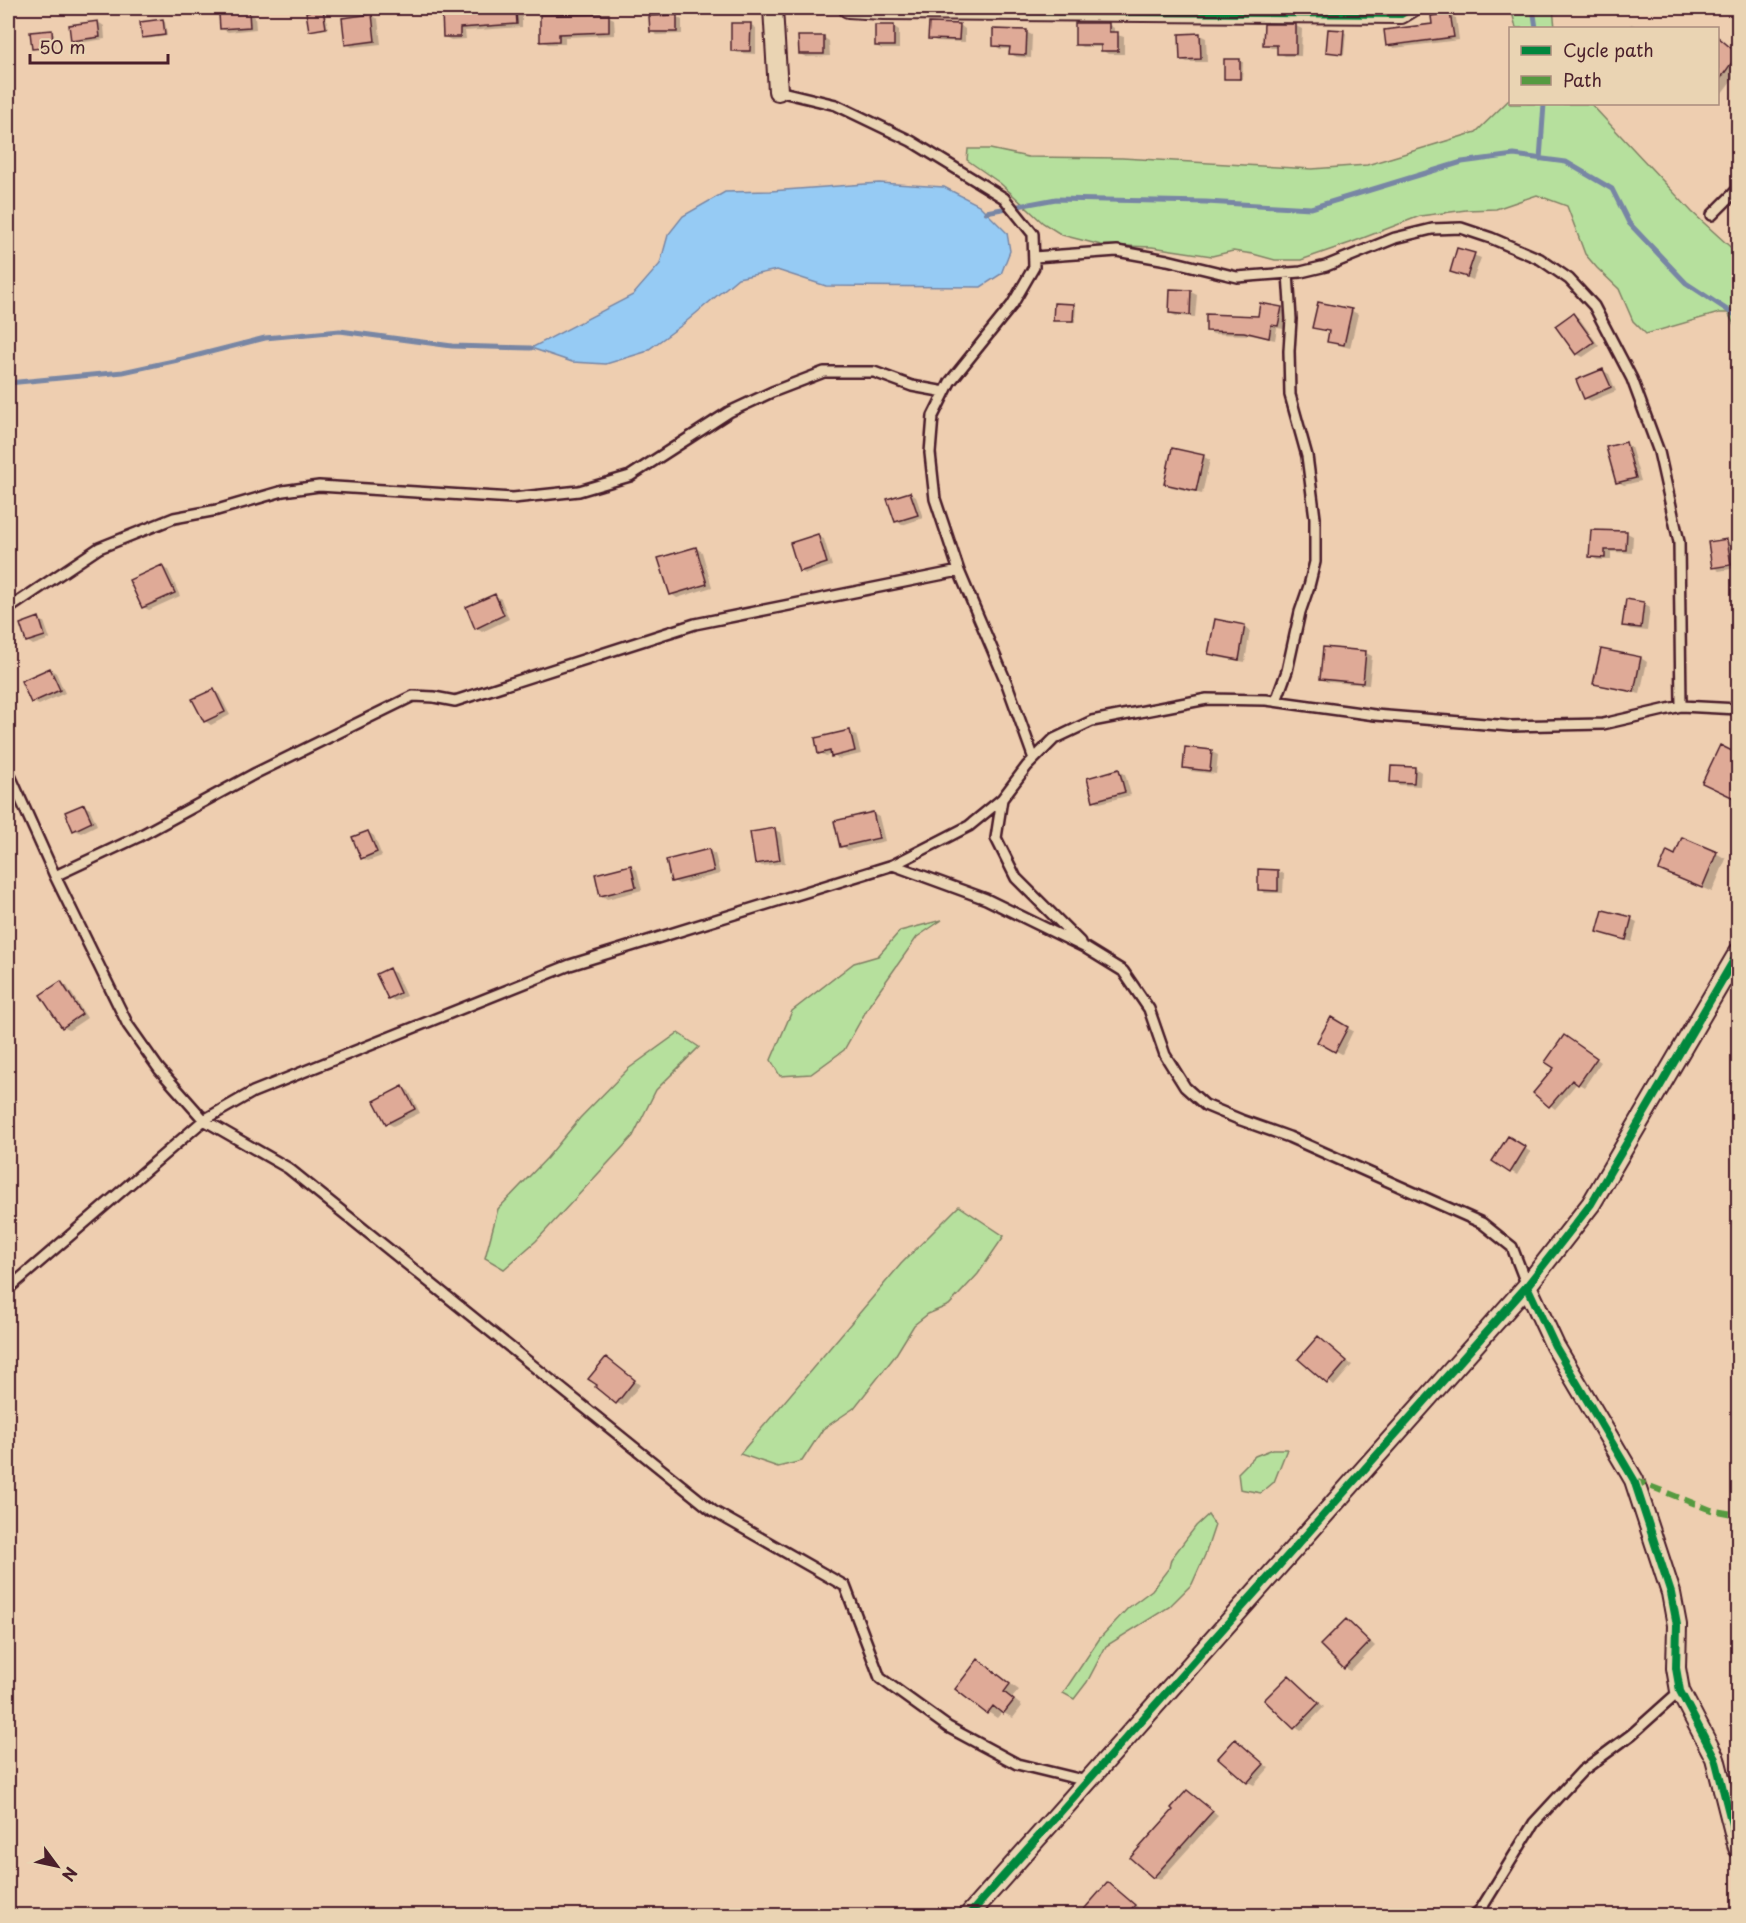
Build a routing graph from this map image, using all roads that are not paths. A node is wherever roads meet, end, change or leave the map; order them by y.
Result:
1 (773, 8) edge
2 (848, 8) edge
3 (1411, 8) edge
4 (778, 91) joint
5 (1738, 189) edge
6 (1712, 215) dead end
7 (1034, 257) junction
8 (1288, 273) junction
9 (945, 392) junction
10 (959, 571) junction
11 (8, 609) edge
12 (1276, 701) junction
13 (1681, 706) junction
14 (1738, 709) edge
15 (1034, 759) junction
16 (8, 771) edge
17 (1002, 799) junction
18 (893, 865) junction
19 (55, 876) junction
20 (1084, 947) junction
21 (1738, 953) edge
22 (204, 1120) junction
23 (1527, 1286) junction
24 (8, 1289) edge
25 (1680, 1691) junction
26 (1087, 1781) junction
27 (1738, 1848) edge
28 (968, 1916) edge
29 (1474, 1916) edge

1 - 4 street
2 - 3 street
4 - 7 lane
5 - 6 lane
7 - 8 lane
7 - 9 lane
8 - 12 lane
8 - 13 lane
9 - 10 lane
9 - 11 lane
10 - 15 lane
10 - 19 lane
12 - 13 lane
12 - 15 lane
13 - 14 lane
15 - 17 lane
16 - 19 lane
17 - 18 lane
17 - 20 lane
18 - 20 lane
18 - 22 lane
19 - 22 lane
20 - 23 lane
21 - 23 street
22 - 24 lane
22 - 26 lane
23 - 25 street
23 - 26 street
25 - 27 street
25 - 29 lane
26 - 28 street

